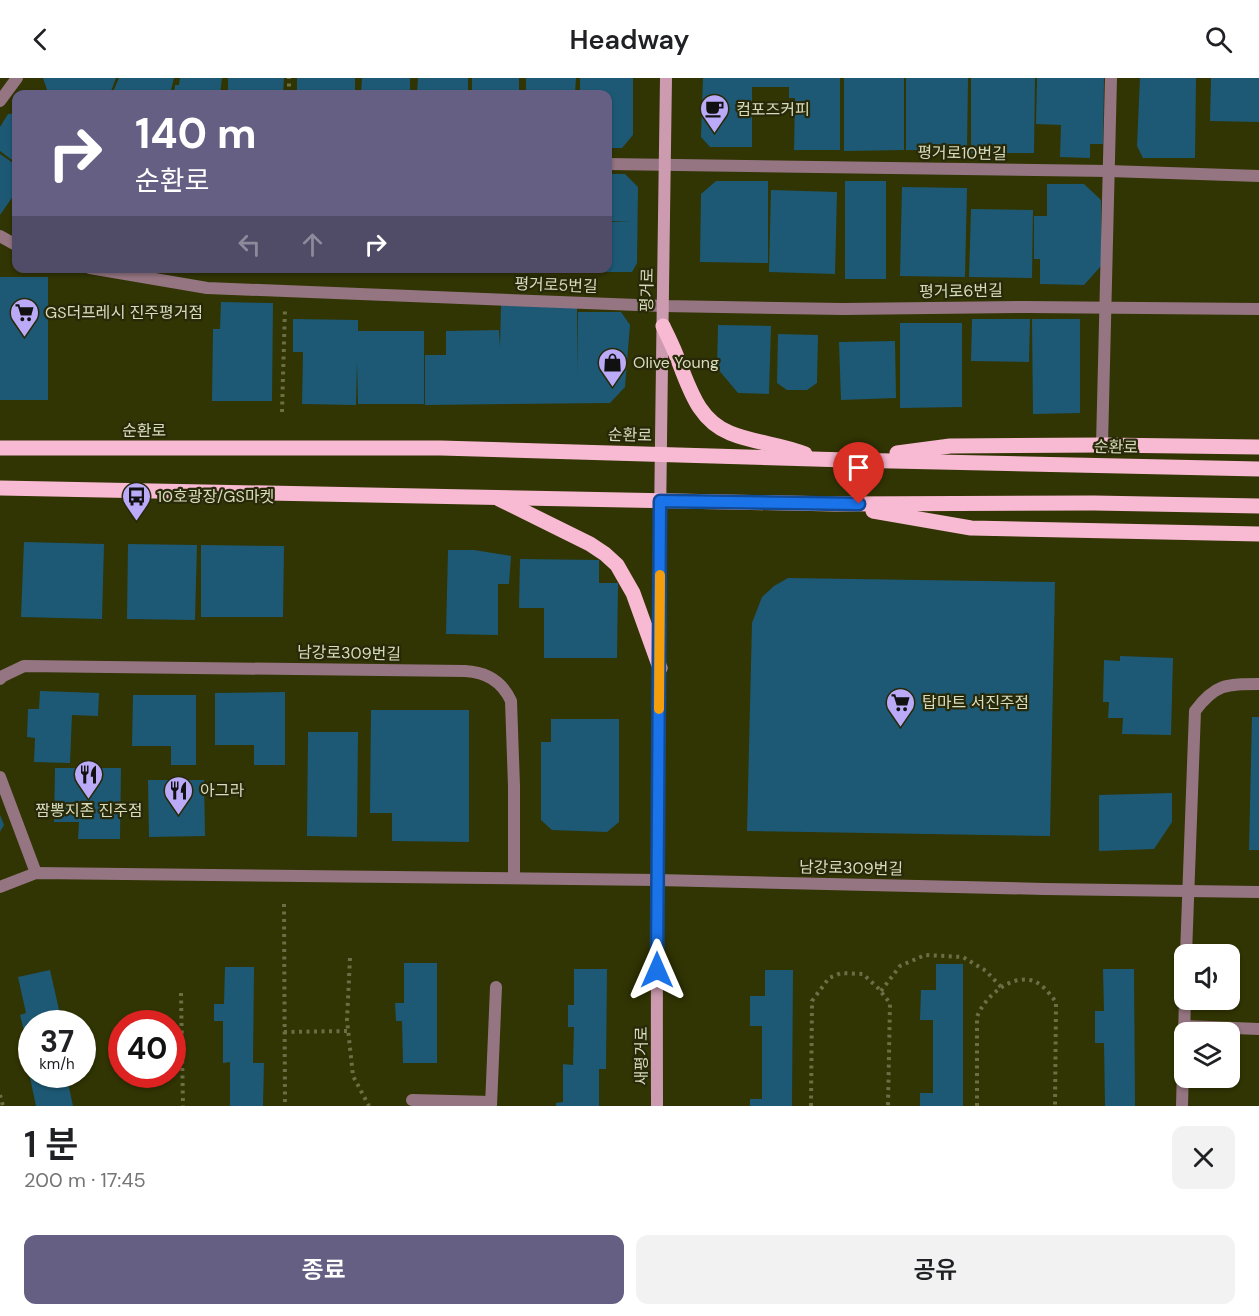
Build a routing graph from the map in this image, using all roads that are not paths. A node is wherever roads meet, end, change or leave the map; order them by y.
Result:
1 (17, 78) edge
2 (666, 78) edge
3 (1111, 78) edge
4 (6, 93) edge
5 (612, 164) edge
6 (664, 165) junction
7 (1108, 171) junction
8 (1259, 176) edge
9 (119, 273) edge
10 (663, 306) junction
11 (1105, 308) junction
12 (1259, 309) edge
13 (663, 326) junction
14 (1102, 445) junction
15 (1259, 447) edge
16 (0, 448) edge
17 (660, 454) junction
18 (819, 459) junction
19 (847, 460) junction
20 (1259, 469) edge
21 (0, 488) edge
22 (497, 498) junction
23 (660, 501) junction
24 (835, 504) junction
25 (1259, 506) edge
26 (1259, 534) edge
27 (660, 668) junction
28 (0, 679) edge
29 (1259, 684) edge
30 (0, 777) edge
31 (36, 873) junction
32 (514, 878) junction
33 (657, 880) junction
34 (0, 886) edge
35 (1188, 891) junction
36 (1259, 892) edge
37 (1186, 944) edge
38 (496, 987) dead end
39 (1240, 1028) edge
40 (1259, 1029) edge
41 (1182, 1088) edge
42 (412, 1100) dead end
43 (491, 1104) edge
44 (657, 1106) edge
45 (1182, 1106) edge

1 - 4 street
2 - 6 street, 평거로
3 - 7 street
5 - 6 street, 평거로10번길
6 - 7 street, 평거로10번길
6 - 10 street, 평거로
7 - 8 street, 평거로10번길
7 - 11 street
9 - 10 street, 평거로5번길
10 - 11 street, 평거로6번길
10 - 13 street, 평거로
11 - 12 street, 평거로6번길
11 - 14 street
13 - 17 street, 평거로
13 - 18 main road
14 - 15 main road
14 - 19 main road
16 - 17 main road, 순환로
17 - 18 main road, 순환로
17 - 23 street, 평거로
18 - 19 main road, 순환로
19 - 20 main road, 순환로
21 - 22 main road
22 - 23 main road
22 - 27 main road
23 - 24 main road
23 - 27 street, 새평거로
24 - 25 main road
24 - 26 main road
27 - 33 street, 새평거로
28 - 32 street, 남강로309번길
29 - 35 street
30 - 31 street
31 - 32 street, 남강로309번길
31 - 34 street, 남강로309번길
32 - 33 street, 남강로309번길
33 - 35 street, 남강로309번길
33 - 44 street, 새평거로
35 - 36 street, 남강로309번길
35 - 37 street
38 - 43 street
39 - 40 street
41 - 45 street
42 - 43 street

